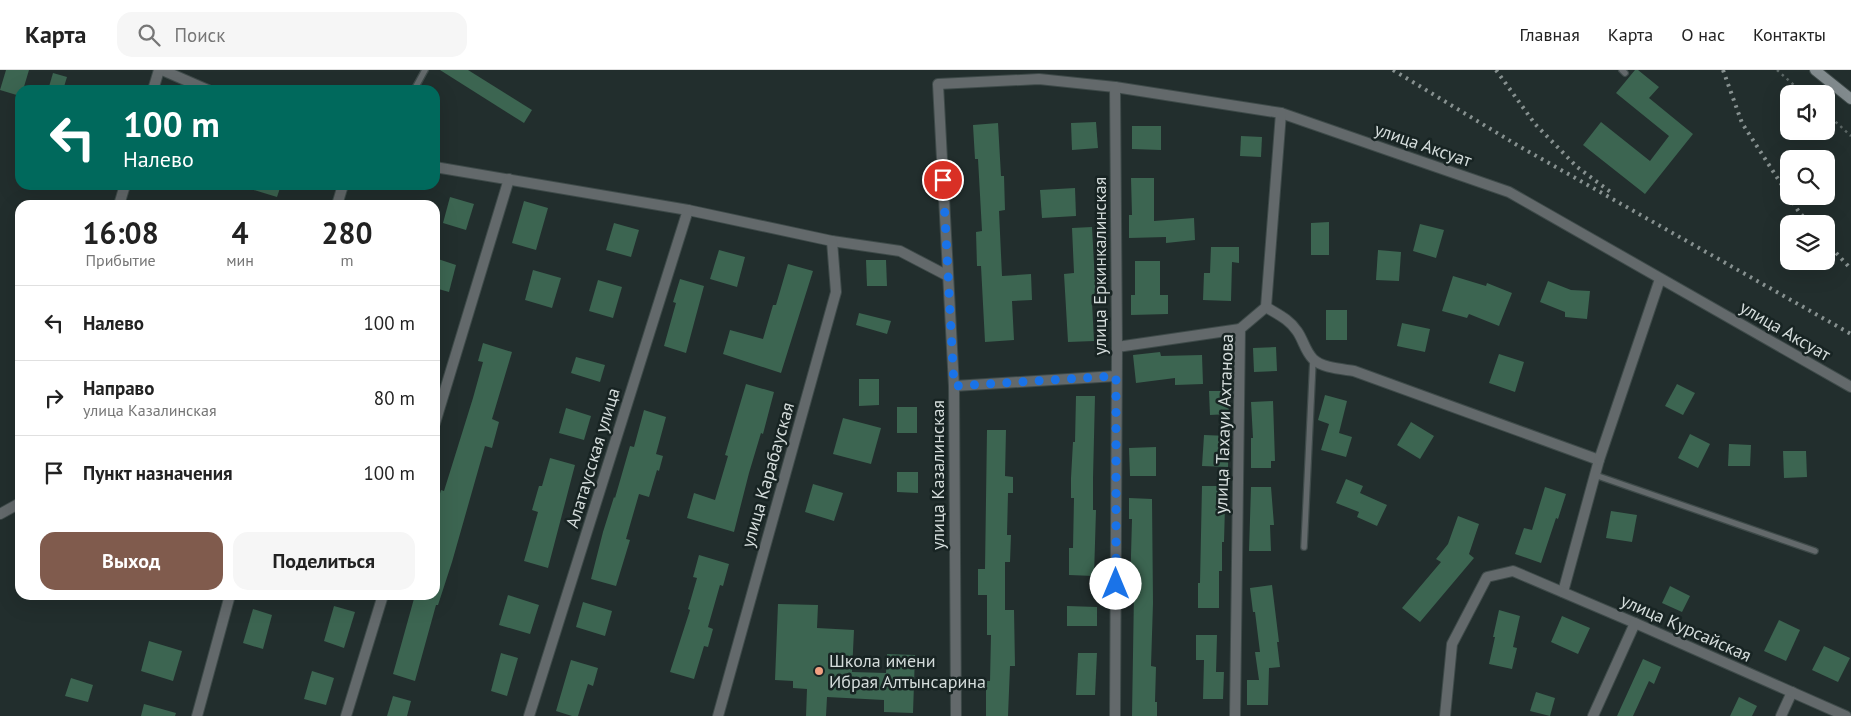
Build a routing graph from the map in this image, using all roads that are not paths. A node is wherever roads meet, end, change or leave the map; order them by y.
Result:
1 (160, 70) edge
2 (425, 70) edge
3 (1815, 70) edge
4 (938, 84) joint
5 (155, 85) edge
6 (196, 85) edge
7 (417, 85) edge
8 (1115, 86) junction
9 (1851, 99) edge
10 (1281, 113) junction
11 (440, 168) edge
12 (509, 179) junction
13 (688, 210) junction
14 (832, 241) junction
15 (948, 276) junction
16 (1660, 279) junction
17 (1266, 307) junction
18 (1240, 328) junction
19 (1117, 347) junction
20 (1313, 360) junction
21 (1116, 376) junction
22 (954, 386) junction
23 (1851, 387) edge
24 (440, 406) edge
25 (1599, 460) junction
26 (1595, 475) junction
27 (15, 506) edge
28 (0, 514) edge
29 (1304, 547) dead end
30 (1815, 551) dead end
31 (1562, 592) junction
32 (229, 600) edge
33 (381, 600) edge
34 (1634, 623) junction
35 (1792, 692) junction
36 (196, 716) edge
37 (346, 716) edge
38 (529, 716) edge
39 (718, 716) edge
40 (956, 716) edge
41 (1115, 716) edge
42 (1235, 716) edge
43 (1446, 716) edge
44 (1593, 716) edge
45 (1781, 716) edge
46 (1846, 716) edge

1 - 5 street
1 - 6 street
2 - 7 lane
3 - 9 main road
4 - 8 street, улица Аксуат
4 - 15 street, улица Казалинская
8 - 10 street, улица Аксуат
8 - 19 street, улица Еркинкалинская
10 - 16 street, улица Аксуат
10 - 17 street
11 - 12 street
12 - 13 street
12 - 24 street
13 - 14 street
13 - 38 street, Алатаусская улица
14 - 15 street
14 - 39 street, улица Карабауская
15 - 22 street, улица Казалинская
16 - 23 street, улица Аксуат
16 - 25 street
17 - 18 street, улица Тахауи Ахтанова
17 - 20 street
18 - 19 street
18 - 42 street, улица Тахауи Ахтанова
19 - 21 street, улица Еркинкалинская
20 - 25 street
20 - 29 lane
21 - 22 street
21 - 41 street, улица Еркинкалинская
22 - 40 street, улица Казалинская
25 - 26 street
26 - 30 lane
26 - 31 street
27 - 28 street
31 - 34 street, улица Курсайская
31 - 43 street, улица Курсайская
32 - 36 street
33 - 37 street
34 - 35 street, улица Курсайская
34 - 44 street
35 - 45 street
35 - 46 street, улица Курсайская

